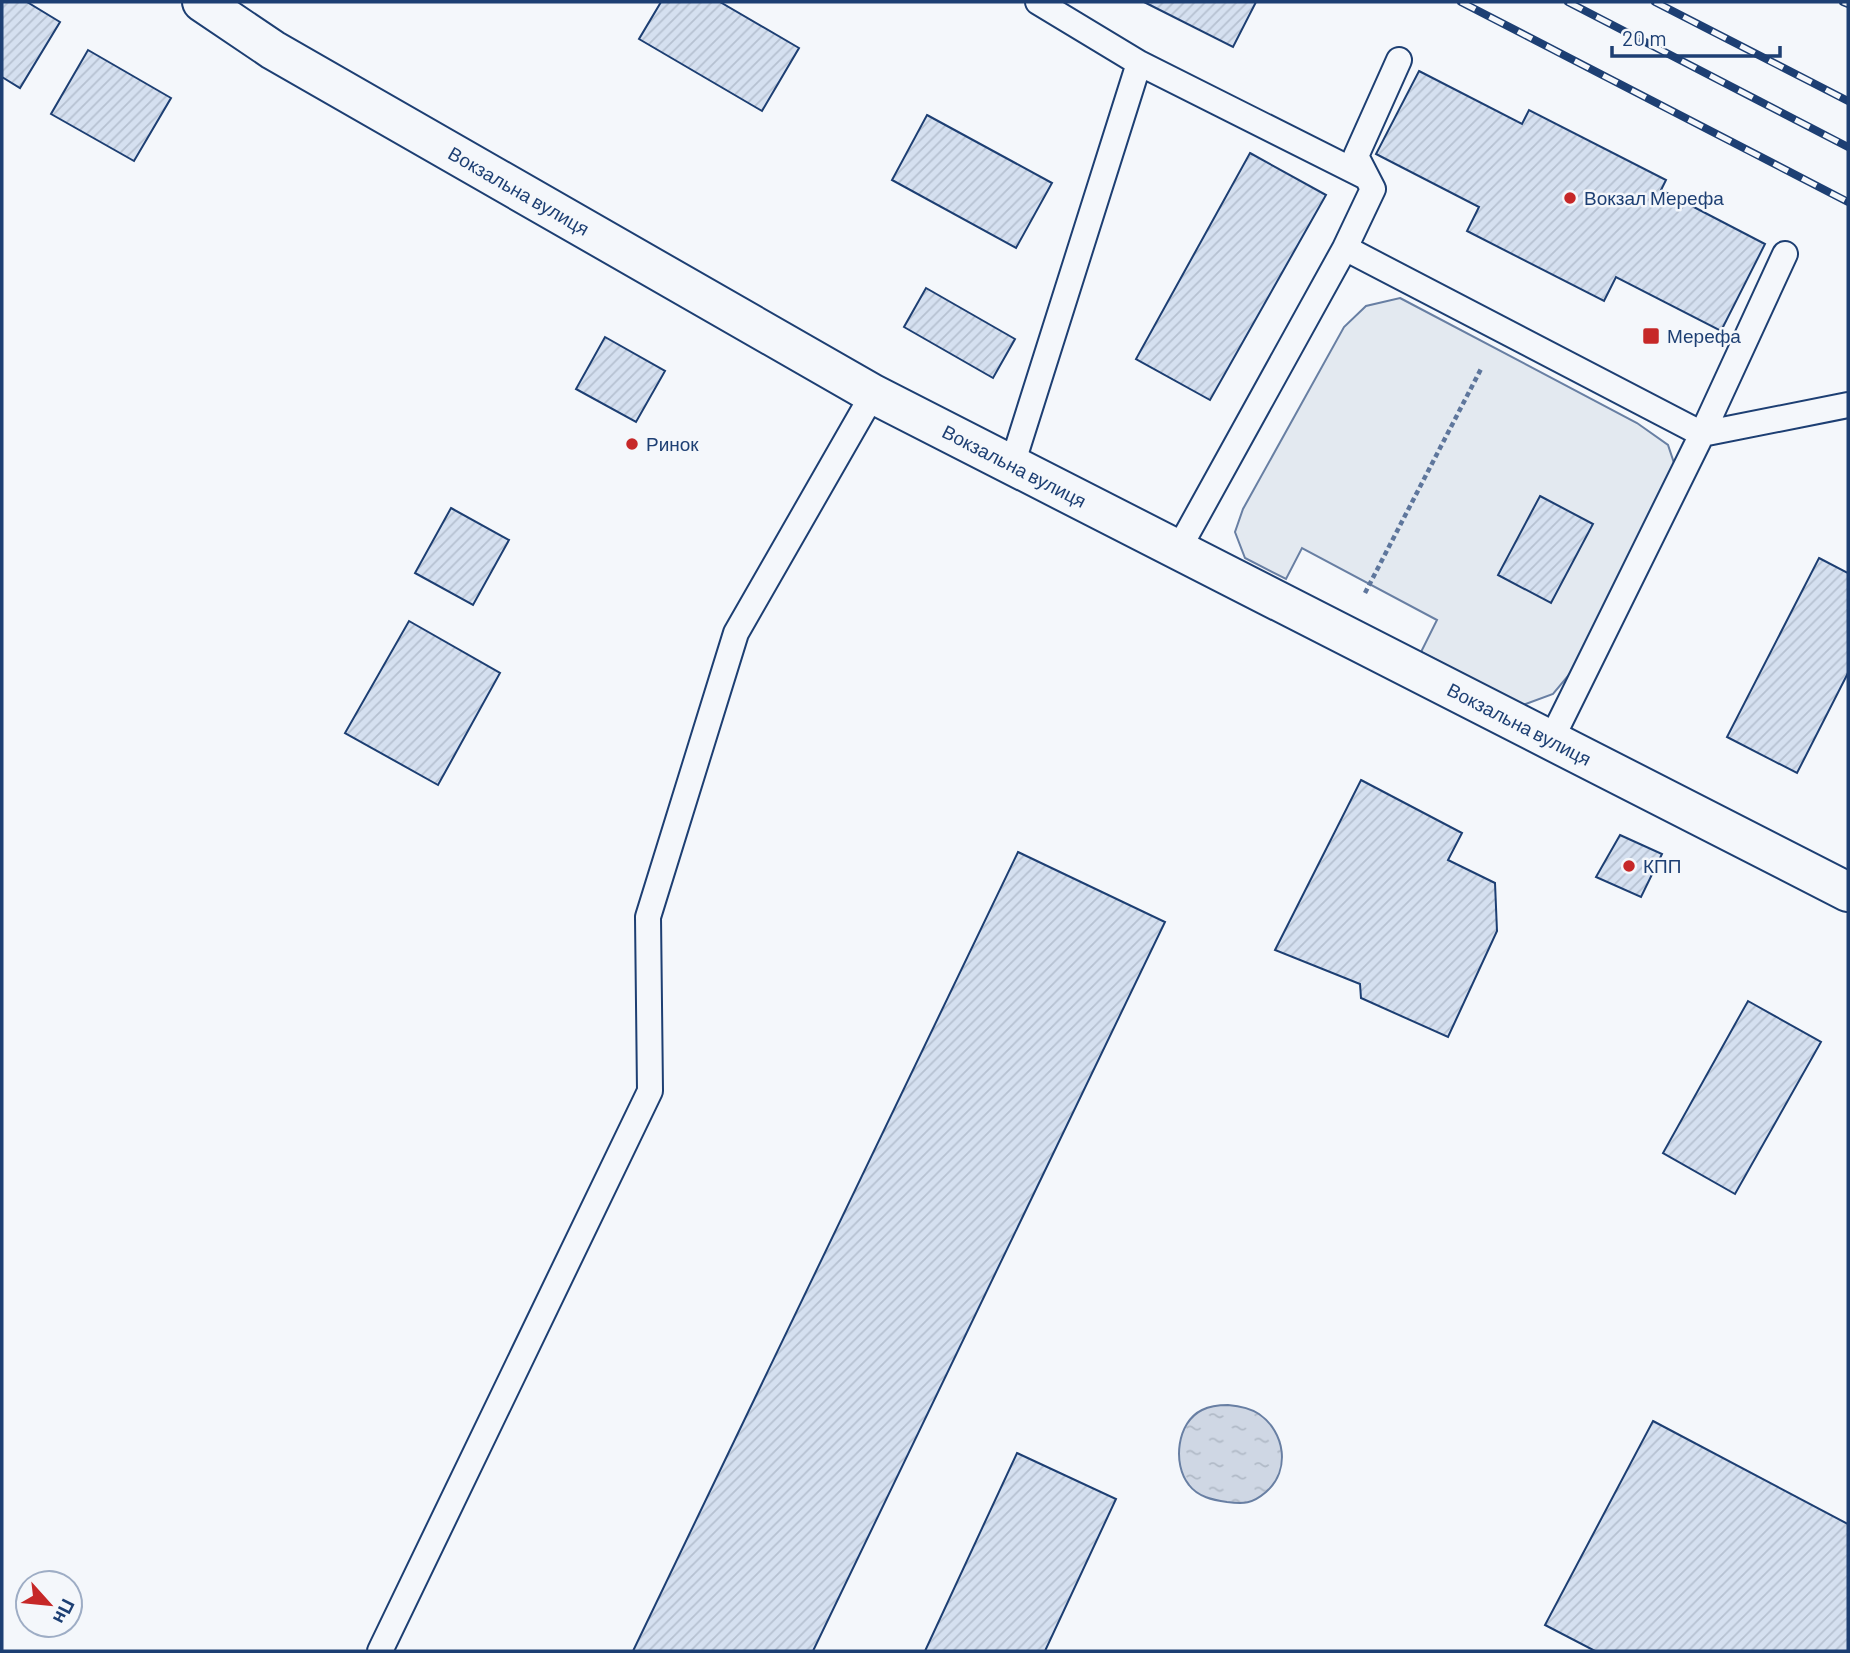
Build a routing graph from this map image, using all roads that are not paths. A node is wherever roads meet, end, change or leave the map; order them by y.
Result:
1 (202, 2) edge
2 (1038, 2) edge
3 (1399, 60) dead end
4 (1139, 63) junction
5 (1366, 177) junction
6 (1345, 247) junction
7 (1785, 254) dead end
8 (873, 394) junction
9 (1848, 405) edge
10 (1702, 434) junction
11 (1012, 466) junction
12 (1178, 550) junction
13 (1551, 740) junction
14 (1848, 892) edge
15 (380, 1651) edge

1 - 8 street, Вокзальна вулиця
2 - 4 lane
3 - 5 lane
4 - 5 lane
4 - 11 lane
5 - 6 lane
6 - 10 lane
6 - 12 lane
7 - 10 lane
8 - 11 street, Вокзальна вулиця
8 - 15 lane
9 - 10 lane
10 - 13 lane
11 - 12 street, Вокзальна вулиця
12 - 13 street, Вокзальна вулиця
13 - 14 street, Вокзальна вулиця

